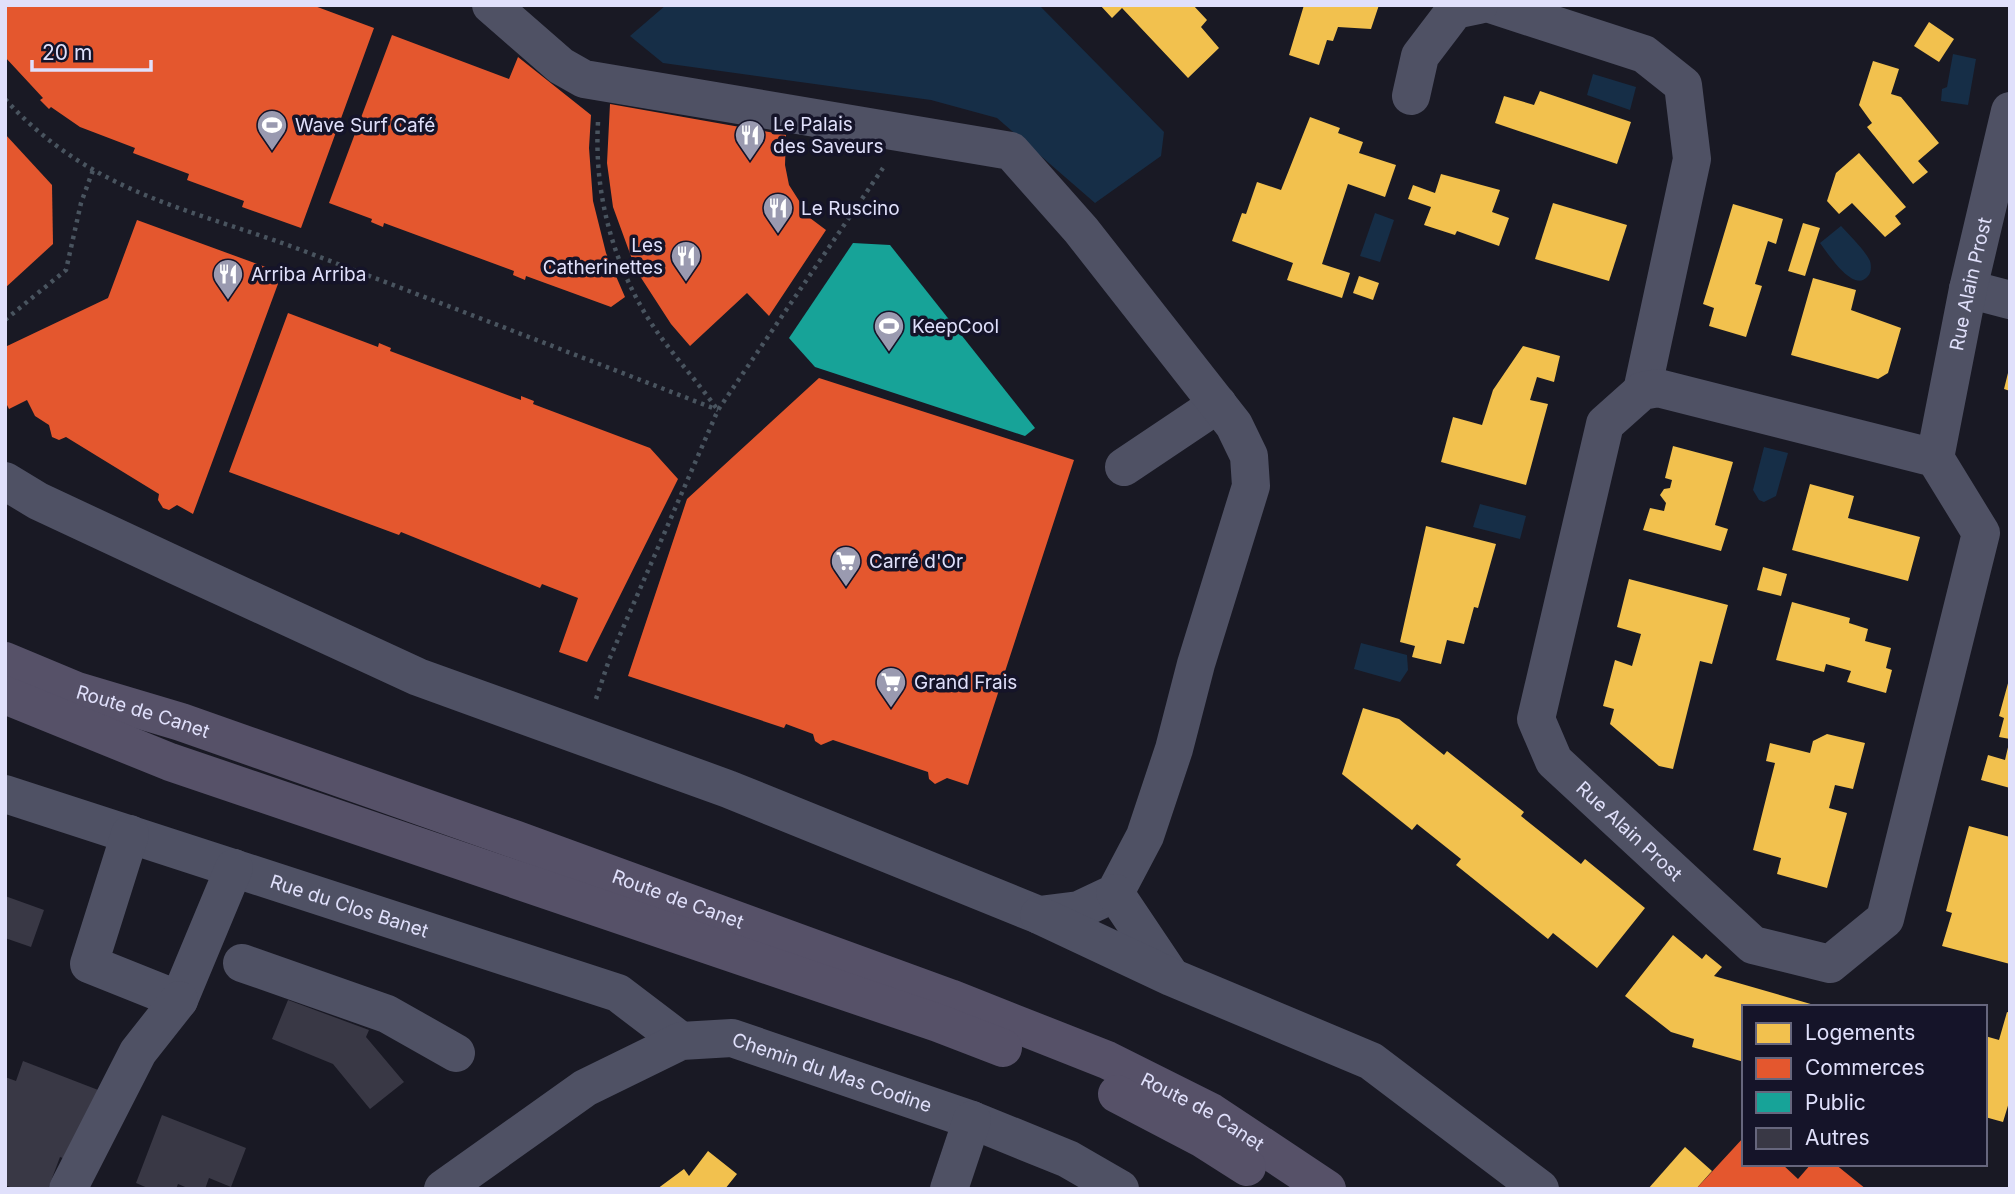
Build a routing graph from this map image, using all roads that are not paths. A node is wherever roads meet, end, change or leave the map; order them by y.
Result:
1 (491, 5) edge
2 (1479, 5) edge
3 (1493, 5) edge
4 (1410, 96) dead end
5 (2010, 111) edge
6 (1968, 289) junction
7 (2010, 300) edge
8 (1642, 391) junction
9 (1218, 404) junction
10 (1935, 458) junction
11 (1124, 467) dead end
12 (5, 481) edge
13 (5, 661) edge
14 (5, 695) edge
15 (5, 794) edge
16 (130, 834) junction
17 (234, 868) junction
18 (1115, 893) junction
19 (1039, 915) junction
20 (242, 963) dead end
21 (1171, 977) junction
22 (180, 1000) junction
23 (681, 1041) junction
24 (456, 1053) dead end
25 (972, 1120) junction
26 (68, 1189) edge
27 (443, 1189) edge
28 (949, 1189) edge
29 (1120, 1189) edge
30 (1281, 1189) edge
31 (1327, 1189) edge
32 (1540, 1189) edge

1 - 9 street
2 - 4 street
3 - 8 street
5 - 6 street, Rue Alain Prost
6 - 7 street
6 - 10 street, Rue Alain Prost
8 - 10 street
8 - 10 street, Rue Alain Prost
9 - 11 street
9 - 18 street
12 - 19 street
13 - 31 main road, Route de Canet
14 - 30 main road, Route de Canet
15 - 16 street, Rue du Clos Banet
16 - 17 street, Rue du Clos Banet
16 - 22 street
17 - 22 street
17 - 23 street, Rue du Clos Banet
18 - 19 street
18 - 21 street
19 - 21 street
20 - 24 street
21 - 32 street
22 - 26 street
23 - 25 street, Chemin du Mas Codine
23 - 27 street, Chemin du Mas Codine
25 - 28 street
25 - 29 street, Chemin du Mas Codine

